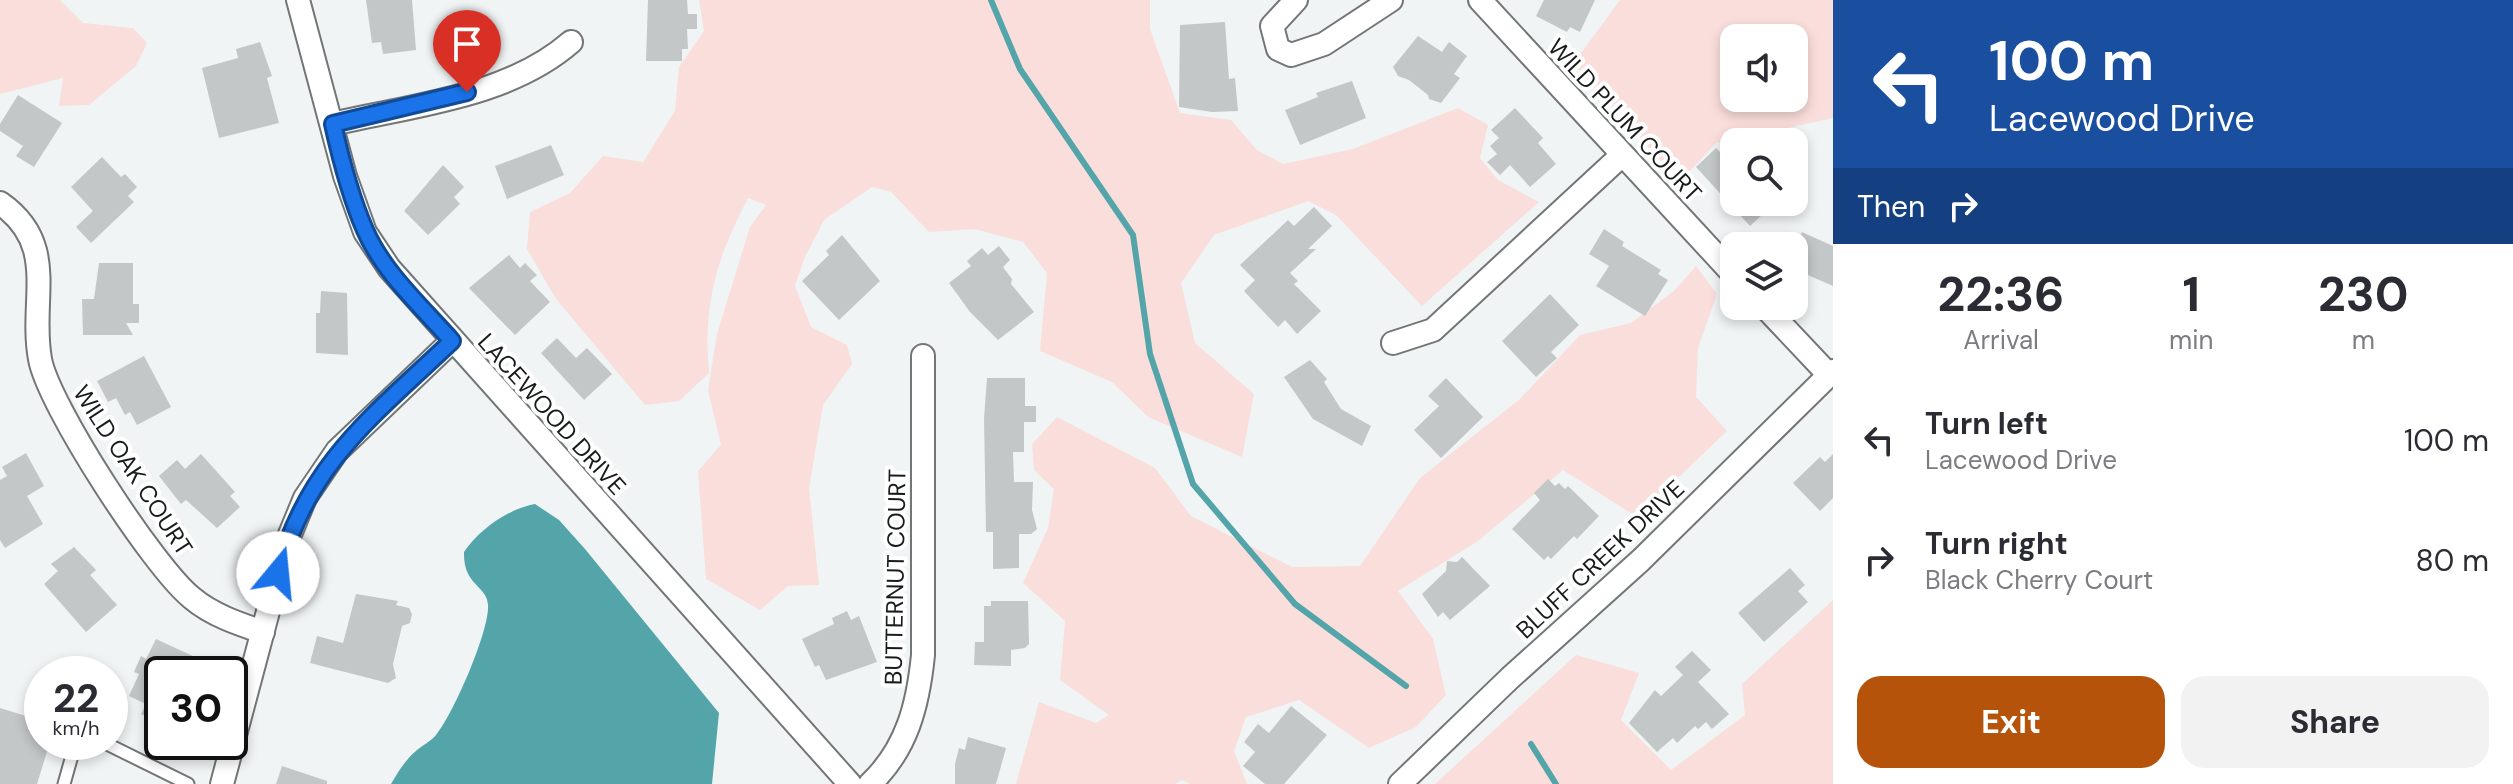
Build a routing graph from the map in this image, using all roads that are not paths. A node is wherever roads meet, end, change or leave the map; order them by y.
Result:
1 (298, 0) edge
2 (306, 0) edge
3 (1296, 0) edge
4 (1391, 0) edge
5 (1480, 0) edge
6 (307, 26) junction
7 (571, 42) dead end
8 (333, 124) junction
9 (1621, 156) junction
10 (0, 203) edge
11 (1720, 260) edge
12 (1778, 320) edge
13 (452, 341) junction
14 (1393, 343) dead end
15 (923, 356) dead end
16 (1831, 373) edge
17 (263, 632) junction
18 (128, 754) edge
19 (71, 760) edge
20 (64, 784) edge
21 (188, 784) edge
22 (222, 784) edge
23 (850, 784) edge
24 (870, 784) edge
25 (1400, 784) edge

1 - 6 street
2 - 6 street
3 - 4 street
5 - 9 street, WILD PLUM COURT
6 - 8 street, LACEWOOD DRIVE
7 - 8 street
8 - 13 street, LACEWOOD DRIVE
9 - 11 street, WILD PLUM COURT
9 - 14 street
10 - 17 street, WILD OAK COURT
12 - 16 street
13 - 17 street
13 - 23 street, LACEWOOD DRIVE
15 - 24 street, BUTTERNUT COURT
16 - 25 street, BLUFF CREEK DRIVE
17 - 22 street
18 - 21 lane
19 - 20 lane

